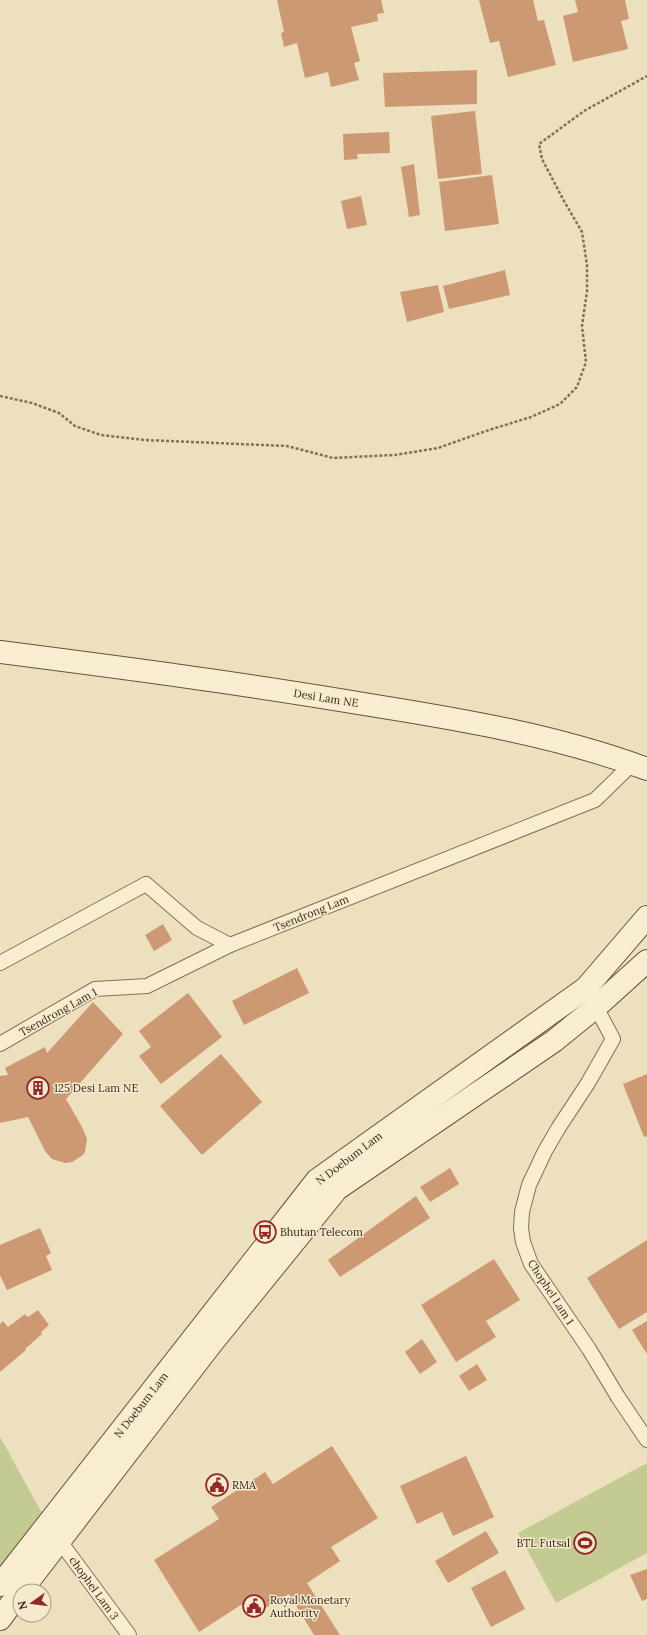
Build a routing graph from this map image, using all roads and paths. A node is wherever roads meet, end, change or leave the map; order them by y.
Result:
1 (647, 76) edge
2 (0, 396) edge
3 (0, 652) edge
4 (640, 767) edge
5 (647, 917) edge
6 (230, 945) junction
7 (647, 961) edge
8 (0, 963) edge
9 (596, 1007) junction
10 (0, 1044) edge
11 (647, 1440) edge
12 (59, 1540) junction
13 (28, 1583) edge
14 (0, 1585) edge
15 (12, 1604) edge
16 (0, 1619) edge
17 (129, 1635) edge

1 - 2 path
3 - 4 main road, Desi Lam NE
4 - 6 lane, Tsendrong Lam
5 - 14 main road, N Doebum Lam
6 - 8 lane
6 - 10 lane, Tsendrong Lam 1
7 - 9 main road, N Doebum Lam
9 - 11 lane, Chophel Lam 1
9 - 12 main road, N Doebum Lam
12 - 13 main road, N Doebum Lam
12 - 17 lane, chophel Lam 3
15 - 16 main road, N Doebum Lam

